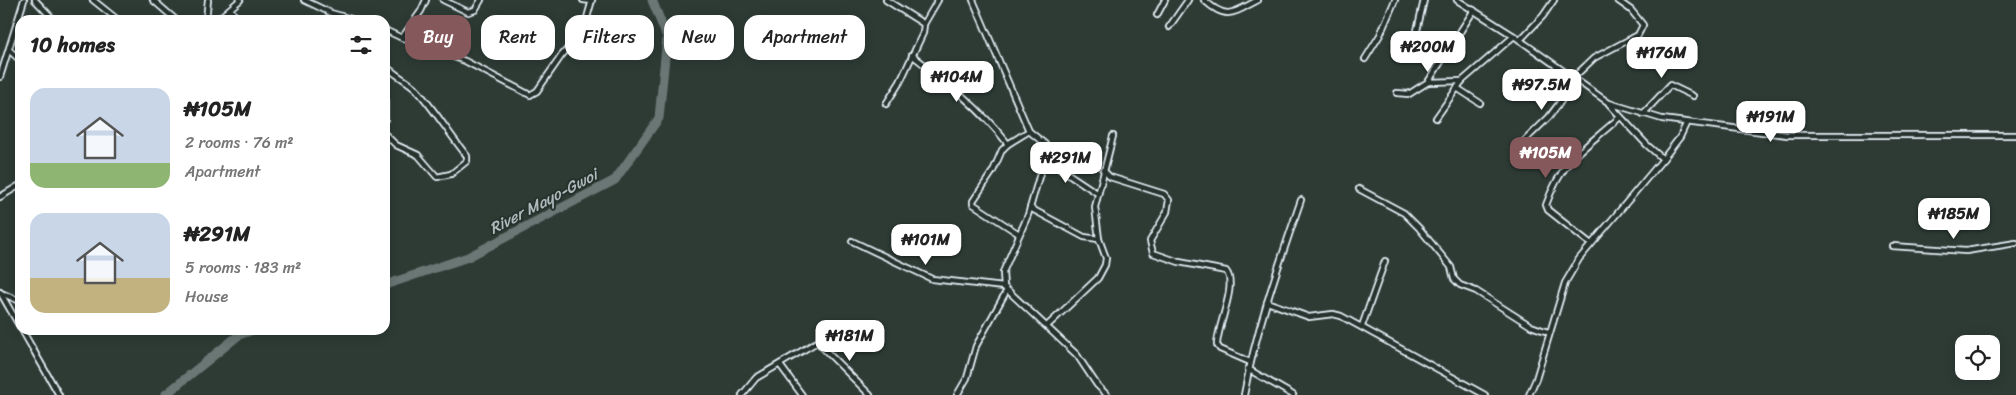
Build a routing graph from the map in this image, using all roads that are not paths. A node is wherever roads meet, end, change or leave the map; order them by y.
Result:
1 (24, 0) edge
2 (34, 0) edge
3 (93, 0) edge
4 (153, 0) edge
5 (208, 0) edge
6 (240, 0) edge
7 (304, 0) edge
8 (426, 0) edge
9 (443, 0) edge
10 (481, 0) edge
11 (583, 0) edge
12 (886, 0) edge
13 (938, 0) edge
14 (973, 0) edge
15 (1165, 0) edge
16 (1188, 0) edge
17 (1204, 0) edge
18 (1258, 0) edge
19 (1395, 0) edge
20 (1424, 0) edge
21 (1457, 0) edge
22 (1465, 0) edge
23 (1554, 0) edge
24 (1617, 0) edge
25 (592, 1) edge
26 (1467, 6) junction
27 (230, 9) junction
28 (1474, 10) junction
29 (20, 15) edge
30 (49, 15) edge
31 (112, 15) edge
32 (170, 15) edge
33 (206, 15) edge
34 (223, 15) edge
35 (234, 15) edge
36 (337, 15) edge
37 (1157, 15) dead end
38 (924, 24) junction
39 (1169, 27) dead end
40 (15, 31) edge
41 (390, 32) edge
42 (1416, 35) dead end
43 (1514, 36) junction
44 (402, 38) junction
45 (1520, 40) junction
46 (9, 50) junction
47 (15, 55) edge
48 (912, 56) junction
49 (1365, 59) dead end
50 (390, 69) edge
51 (0, 77) edge
52 (1573, 78) junction
53 (1462, 81) junction
54 (1428, 82) junction
55 (1457, 88) junction
56 (1397, 93) dead end
57 (1693, 96) dead end
58 (1480, 103) dead end
59 (1608, 103) junction
60 (886, 104) dead end
61 (1643, 114) junction
62 (1620, 117) junction
63 (1436, 118) dead end
64 (1686, 124) junction
65 (1029, 131) junction
66 (2016, 135) edge
67 (1113, 136) dead end
68 (390, 139) edge
69 (1008, 144) junction
70 (1518, 147) dead end
71 (1046, 159) junction
72 (1663, 159) junction
73 (1103, 170) junction
74 (15, 188) edge
75 (1360, 189) dead end
76 (1097, 193) junction
77 (0, 197) edge
78 (1300, 200) dead end
79 (1030, 208) junction
80 (1019, 234) junction
81 (1098, 239) junction
82 (852, 241) dead end
83 (2016, 243) edge
84 (1591, 244) junction
85 (1892, 246) dead end
86 (1385, 261) dead end
87 (1005, 289) junction
88 (0, 292) edge
89 (15, 299) edge
90 (1267, 302) junction
91 (15, 318) edge
92 (1047, 326) junction
93 (1362, 326) junction
94 (1548, 332) junction
95 (24, 335) edge
96 (1250, 362) junction
97 (780, 365) junction
98 (1248, 368) junction
99 (1104, 394) edge
100 (59, 395) edge
101 (742, 395) edge
102 (802, 395) edge
103 (870, 395) edge
104 (958, 395) edge
105 (1244, 395) edge
106 (1293, 395) edge
107 (1485, 395) edge
108 (1529, 395) edge

1 - 29 street
2 - 30 street
3 - 31 street
4 - 32 street
5 - 33 street
6 - 27 street
7 - 36 street
8 - 44 street
9 - 10 street
11 - 25 street
12 - 38 street
13 - 38 street
14 - 65 street
15 - 37 street
16 - 39 street
17 - 18 street
19 - 49 street
20 - 42 street
21 - 26 street
22 - 26 street
23 - 45 street
24 - 52 street
25 - 44 street
26 - 28 street
27 - 34 street
27 - 35 street
28 - 43 street
28 - 54 street
38 - 48 street
40 - 46 street
41 - 44 street
43 - 45 street
43 - 53 street
45 - 52 street
46 - 47 street
46 - 51 street
48 - 60 street
48 - 69 street
50 - 68 street
52 - 59 street
52 - 70 street
53 - 54 street
53 - 55 street
54 - 56 street
55 - 58 street
55 - 63 street
57 - 61 street
59 - 61 street
59 - 62 street
61 - 64 street
62 - 72 street
62 - 84 street
64 - 66 street
64 - 72 street
65 - 69 street
65 - 71 street
67 - 73 street
69 - 80 street
71 - 76 street
71 - 79 street
72 - 84 street
73 - 76 street
73 - 96 street
74 - 77 street
75 - 94 street
76 - 81 street
78 - 90 street
79 - 80 street
79 - 81 street
80 - 87 street
81 - 92 street
82 - 87 street
83 - 85 street
84 - 94 street
86 - 93 street
87 - 92 street
87 - 104 street
88 - 89 street
88 - 91 street
90 - 93 street
90 - 96 street
92 - 99 street
93 - 107 street
94 - 108 street
95 - 100 street
96 - 98 street
97 - 101 street
97 - 102 street
97 - 103 street
98 - 105 street
98 - 106 street

